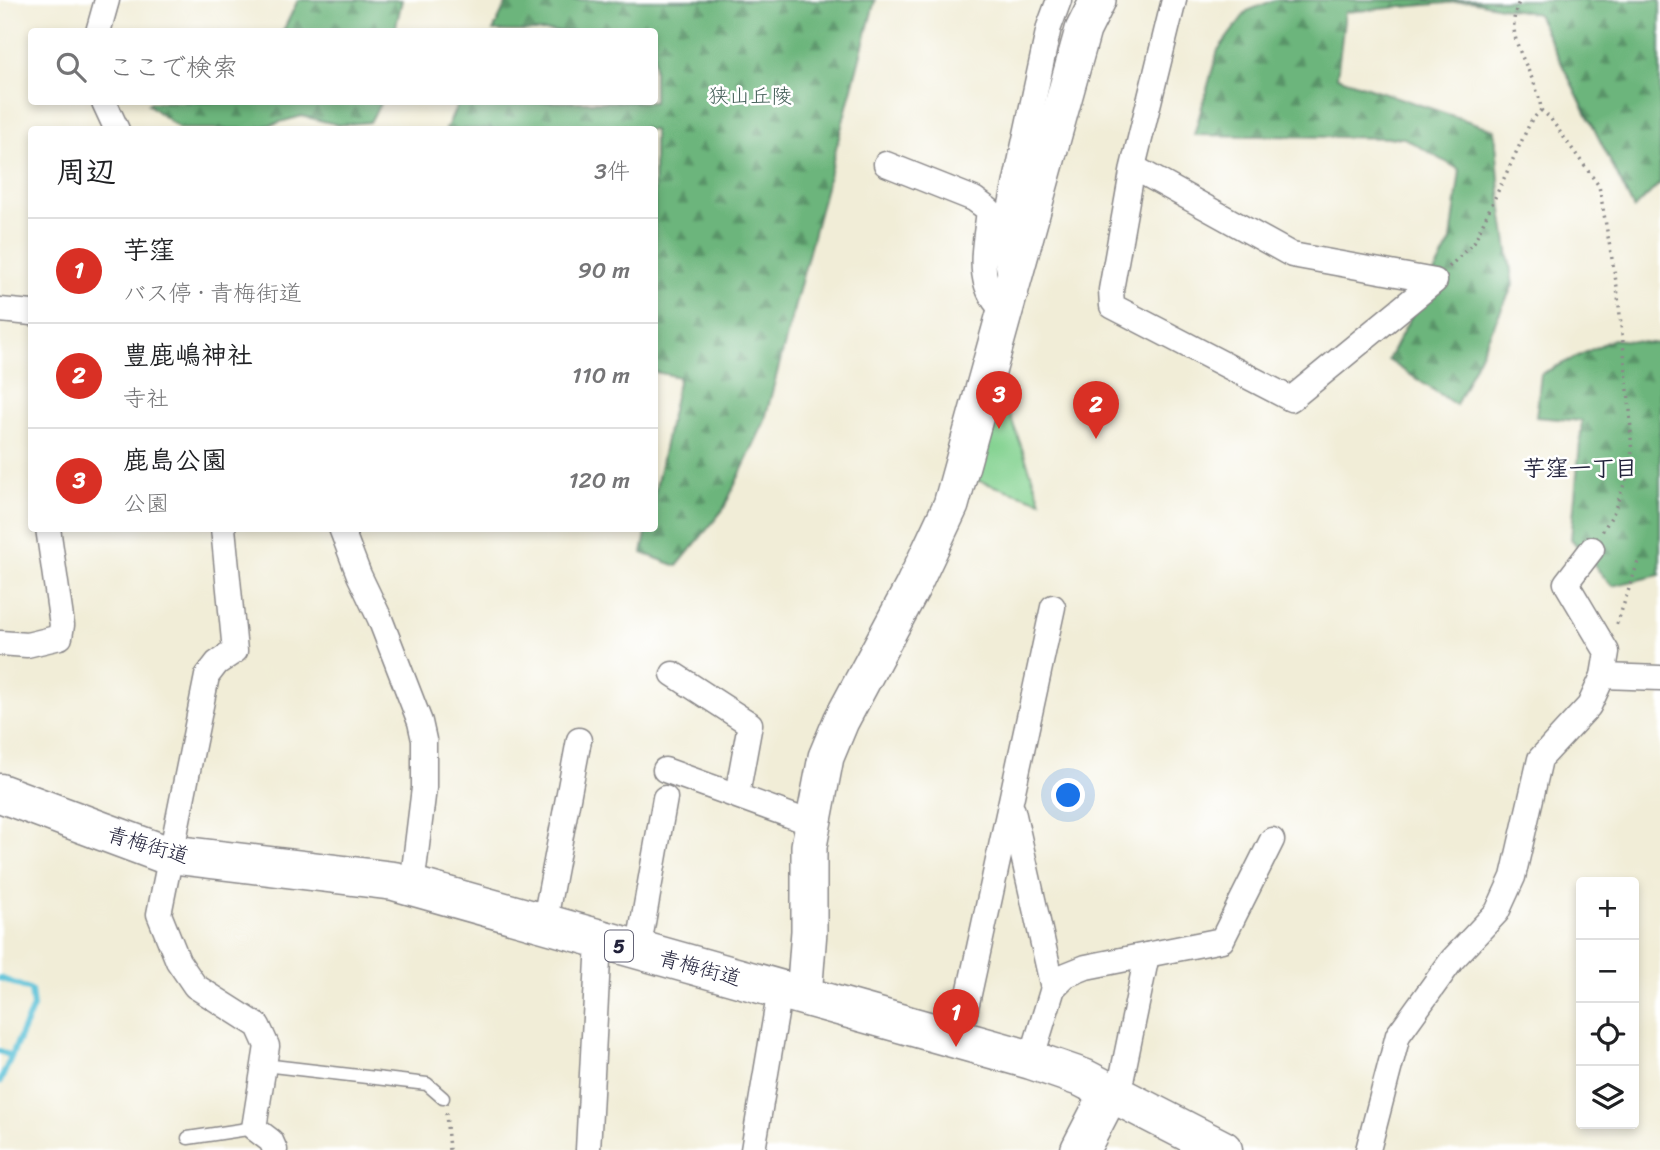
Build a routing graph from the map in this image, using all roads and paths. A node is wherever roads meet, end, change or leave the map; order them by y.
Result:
1 (107, 0) edge
2 (1059, 0) edge
3 (1098, 0) edge
4 (1174, 0) edge
5 (1520, 0) edge
6 (100, 28) edge
7 (105, 105) edge
8 (1541, 110) junction
9 (115, 126) edge
10 (886, 164) dead end
11 (1133, 167) junction
12 (1435, 281) junction
13 (1009, 300) junction
14 (0, 310) edge
15 (28, 313) edge
16 (49, 532) edge
17 (223, 532) edge
18 (343, 532) edge
19 (1592, 549) joint
20 (1637, 562) dead end
21 (1053, 607) dead end
22 (0, 643) edge
23 (1605, 664) junction
24 (673, 674) dead end
25 (1660, 678) edge
26 (579, 740) dead end
27 (665, 770) dead end
28 (0, 793) edge
29 (737, 795) junction
30 (664, 798) dead end
31 (1011, 804) junction
32 (811, 823) junction
33 (1272, 840) dead end
34 (172, 856) junction
35 (412, 886) junction
36 (544, 925) junction
37 (599, 941) junction
38 (638, 951) junction
39 (1147, 955) junction
40 (1053, 988) junction
41 (792, 993) junction
42 (959, 1040) junction
43 (1031, 1060) junction
44 (264, 1065) junction
45 (1114, 1094) junction
46 (443, 1098) joint
47 (254, 1128) junction
48 (188, 1138) dead end
49 (275, 1150) edge
50 (449, 1150) edge
51 (588, 1150) edge
52 (753, 1150) edge
53 (1080, 1150) edge
54 (1223, 1150) edge
55 (1368, 1150) edge

1 - 6 street
2 - 13 street
3 - 13 street
4 - 11 street
5 - 8 path
7 - 9 street
8 - 12 path
8 - 19 path
10 - 13 street
11 - 12 street
11 - 12 street
13 - 32 street
14 - 15 street
16 - 22 street
17 - 34 street
18 - 35 street
19 - 23 street
20 - 23 path
21 - 31 street
23 - 25 street
23 - 55 street
24 - 29 street
26 - 36 street
27 - 29 street
28 - 34 main road, 青梅街道 / 5
29 - 32 street
30 - 38 street
31 - 40 street
31 - 42 street
32 - 41 street
33 - 39 street
34 - 35 main road, 青梅街道 / 5
34 - 44 street
35 - 36 main road, 青梅街道 / 5
36 - 37 main road, 青梅街道 / 5
37 - 38 main road, 青梅街道 / 5
37 - 51 street
38 - 41 main road, 青梅街道 / 5
39 - 40 street
39 - 45 street
40 - 43 street
41 - 42 main road, 青梅街道 / 5
41 - 52 street
42 - 43 main road, 青梅街道 / 5
43 - 45 main road, 青梅街道 / 5
44 - 46 lane
44 - 47 street
45 - 53 main road
45 - 54 main road, 青梅街道 / 5
46 - 50 path
47 - 48 lane
47 - 49 street

